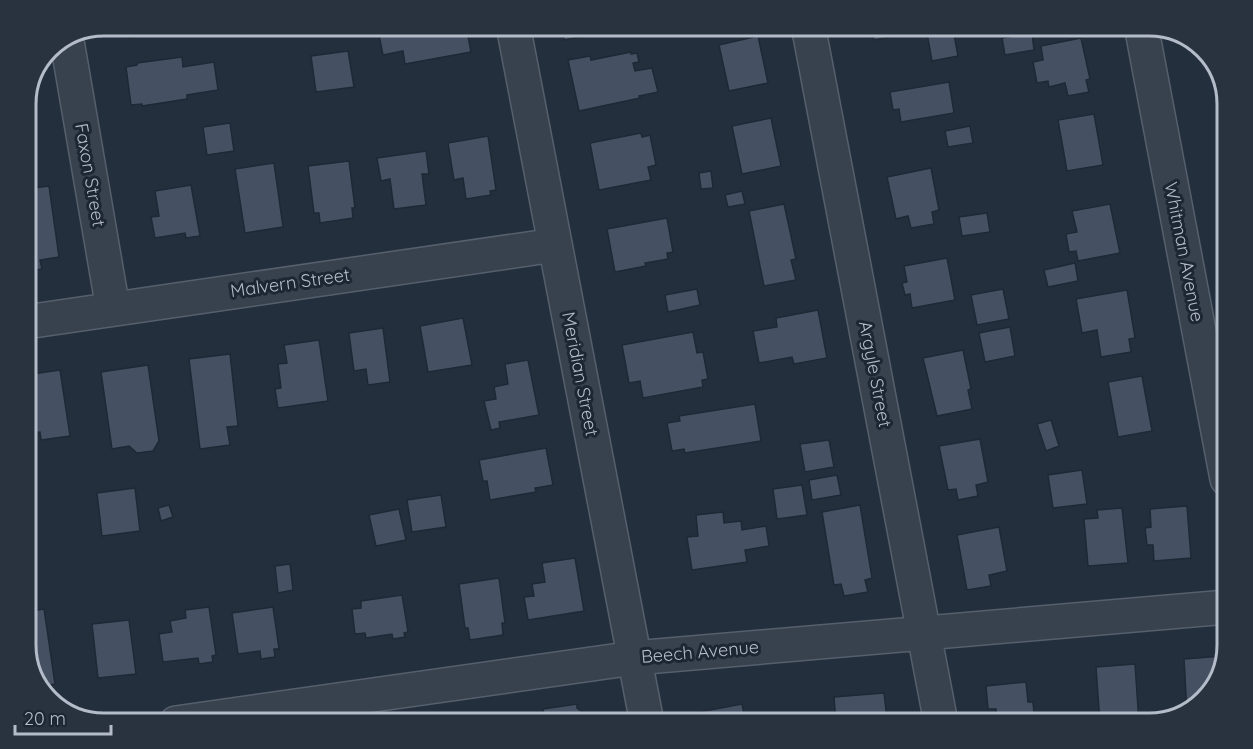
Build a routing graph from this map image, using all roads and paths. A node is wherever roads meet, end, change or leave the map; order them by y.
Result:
1 (515, 36) edge
2 (810, 36) edge
3 (1143, 36) edge
4 (68, 46) edge
5 (555, 245) junction
6 (113, 309) junction
7 (36, 321) edge
8 (1217, 426) edge
9 (1217, 608) edge
10 (924, 632) junction
11 (634, 658) junction
12 (277, 713) edge
13 (645, 713) edge
14 (939, 713) edge

1 - 5 street, Meridian Street
2 - 10 street, Argyle Street
3 - 8 street, Whitman Avenue
4 - 6 street, Faxon Street
5 - 6 street, Malvern Street
5 - 11 street, Meridian Street
6 - 7 street, Malvern Street
9 - 10 street, Beech Avenue
10 - 11 street, Beech Avenue
10 - 14 street, Argyle Street
11 - 12 street, Beech Avenue
11 - 13 street, Meridian Street

